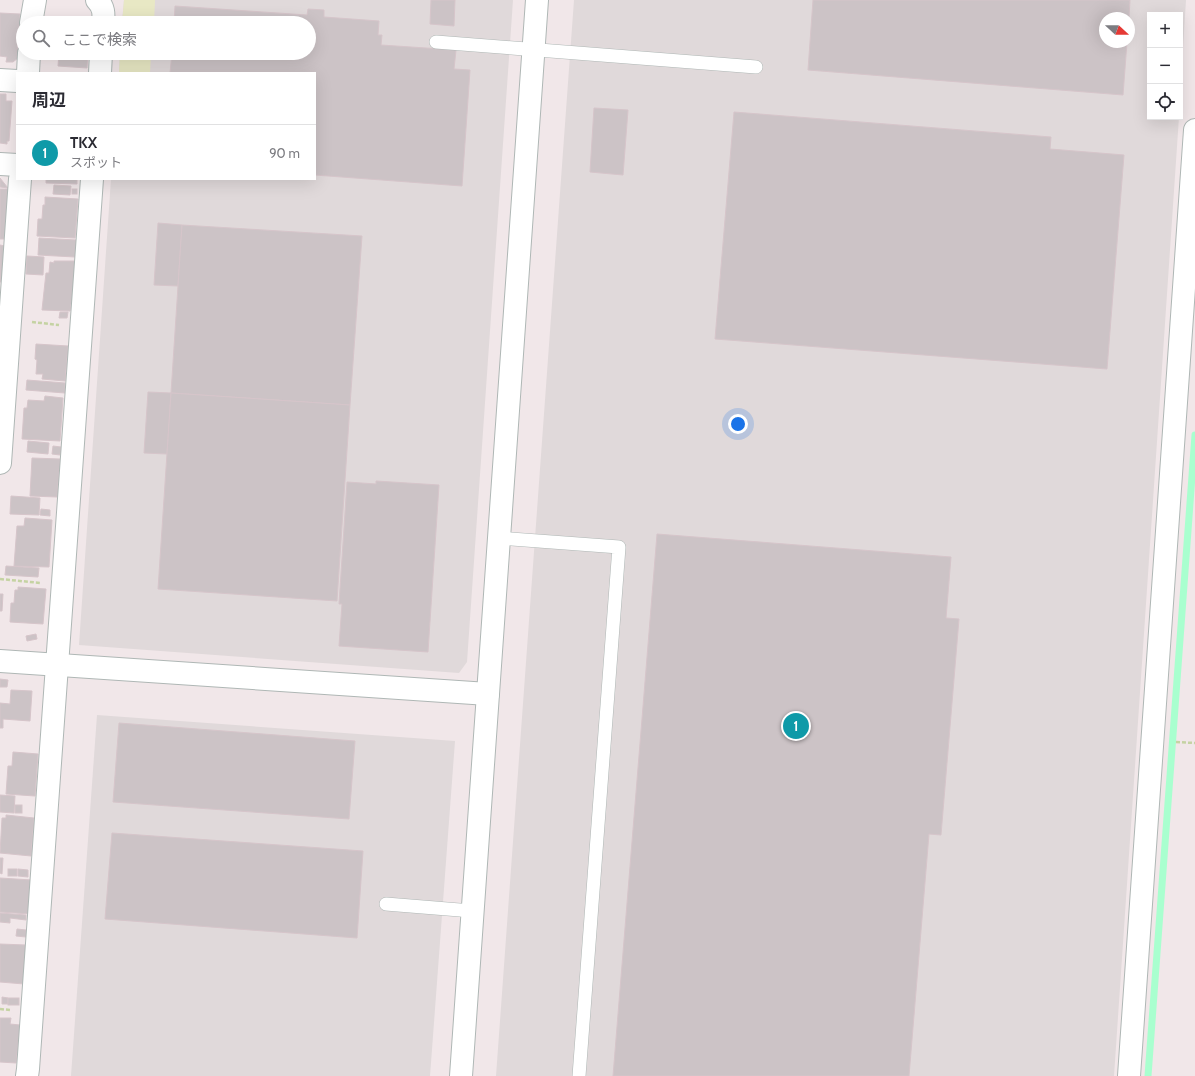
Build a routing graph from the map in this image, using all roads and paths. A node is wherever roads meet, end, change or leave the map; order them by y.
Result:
1 (34, 0) edge
2 (96, 0) edge
3 (537, 0) edge
4 (32, 16) edge
5 (103, 16) edge
6 (436, 42) dead end
7 (533, 49) junction
8 (29, 60) edge
9 (101, 60) edge
10 (756, 67) dead end
11 (28, 72) edge
12 (100, 72) edge
13 (0, 80) edge
14 (16, 81) edge
15 (1195, 130) edge
16 (0, 164) edge
17 (16, 165) edge
18 (20, 180) edge
19 (92, 180) edge
20 (6, 317) edge
21 (81, 326) junction
22 (0, 450) edge
23 (499, 538) junction
24 (0, 578) edge
25 (63, 585) junction
26 (0, 661) edge
27 (57, 665) junction
28 (488, 694) junction
29 (1180, 742) dead end
30 (1195, 743) edge
31 (386, 904) dead end
32 (472, 911) junction
33 (26, 1076) edge
34 (461, 1076) edge
35 (579, 1076) edge
36 (1129, 1076) edge

1 - 4 street
2 - 5 street
3 - 7 street
6 - 7 lane
7 - 10 lane
7 - 23 street
8 - 11 street
9 - 12 street
13 - 14 street
15 - 36 street
16 - 17 street
18 - 20 street
19 - 21 street
20 - 21 path
20 - 22 street
21 - 25 street
23 - 28 street
23 - 35 lane
24 - 25 path
25 - 27 street
26 - 27 street
27 - 28 street
27 - 33 street
28 - 32 street
29 - 30 path
31 - 32 lane
32 - 34 street

